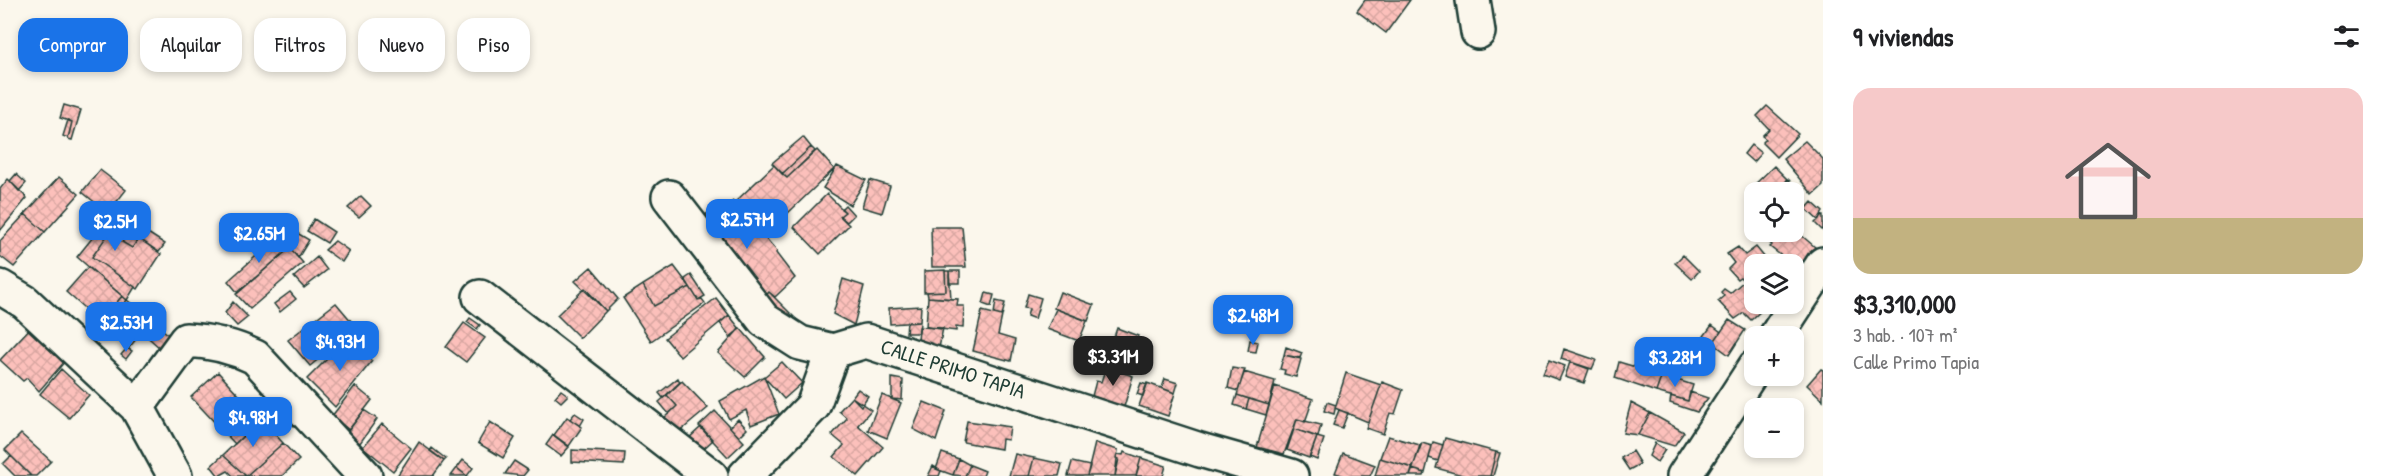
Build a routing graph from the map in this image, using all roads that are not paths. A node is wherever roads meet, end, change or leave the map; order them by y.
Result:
1 (1473, 0) edge
2 (1478, 32) dead end
3 (669, 197) dead end
4 (1823, 264) edge
5 (0, 287) edge
6 (480, 297) dead end
7 (1783, 326) edge
8 (833, 351) junction
9 (1744, 384) edge
10 (137, 407) junction
11 (175, 476) edge
12 (365, 476) edge
13 (711, 476) edge
14 (745, 476) edge
15 (1291, 476) edge
16 (1684, 476) edge

1 - 2 street
3 - 8 street
4 - 7 street
5 - 10 street
6 - 13 street
8 - 14 street
8 - 15 street, CALLE PRIMO TAPIA
9 - 16 street
10 - 11 street
10 - 12 street

